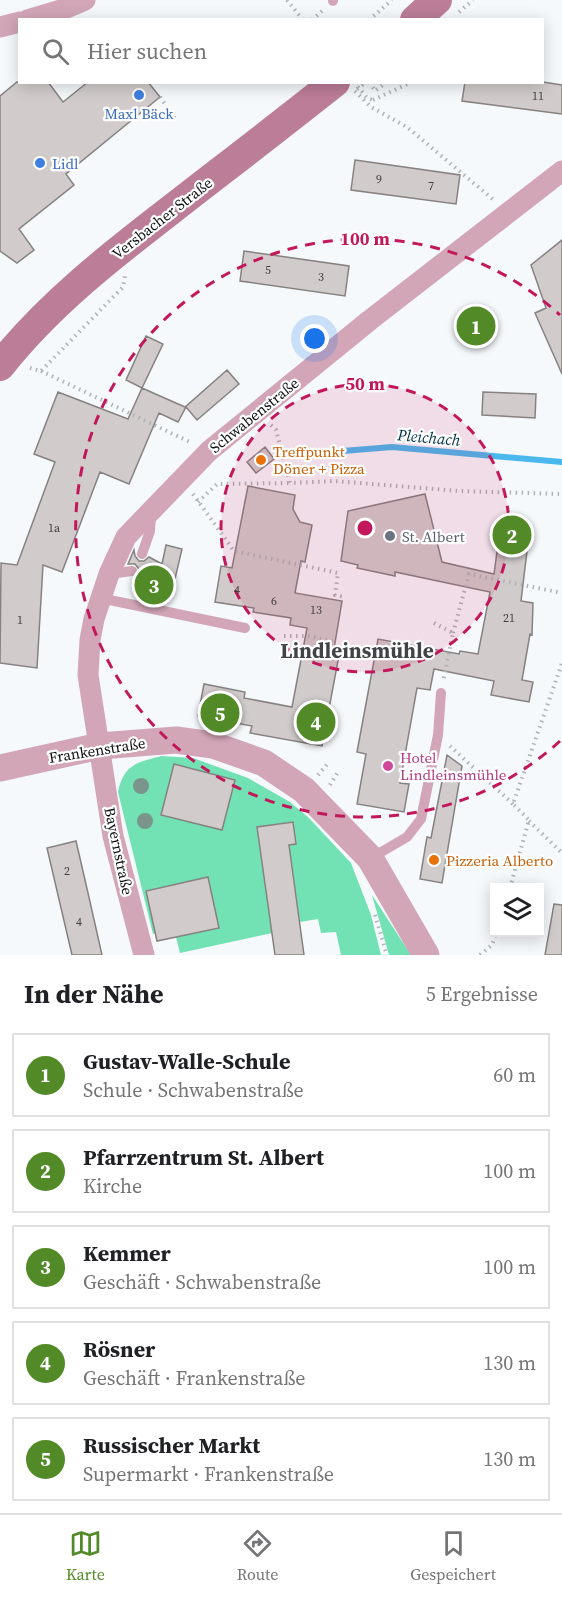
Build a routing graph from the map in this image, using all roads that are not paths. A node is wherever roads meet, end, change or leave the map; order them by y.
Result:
1 (85, 0) edge
2 (437, 0) edge
3 (34, 18) edge
4 (417, 18) edge
5 (18, 22) edge
6 (0, 27) edge
7 (345, 87) edge
8 (562, 171) edge
9 (14, 367) edge
10 (151, 510) junction
11 (142, 554) dead end
12 (132, 571) dead end
13 (109, 574) junction
14 (100, 598) junction
15 (245, 628) dead end
16 (441, 693) road end
17 (100, 746) junction
18 (0, 768) edge
19 (370, 858) junction
20 (144, 955) edge
21 (426, 955) edge

1 - 3 street
2 - 4 main road
5 - 6 street
7 - 9 main road, Versbacher Straße
8 - 10 street, Schwabenstraße
10 - 11 lane
10 - 13 street, Schwabenstraße
12 - 13 lane
13 - 14 street, Schwabenstraße
14 - 15 lane
14 - 17 street, Schwabenstraße
16 - 19 lane
17 - 18 street, Frankenstraße
17 - 19 street, Frankenstraße
17 - 20 street, Bayernstraße
19 - 21 street, Frankenstraße

